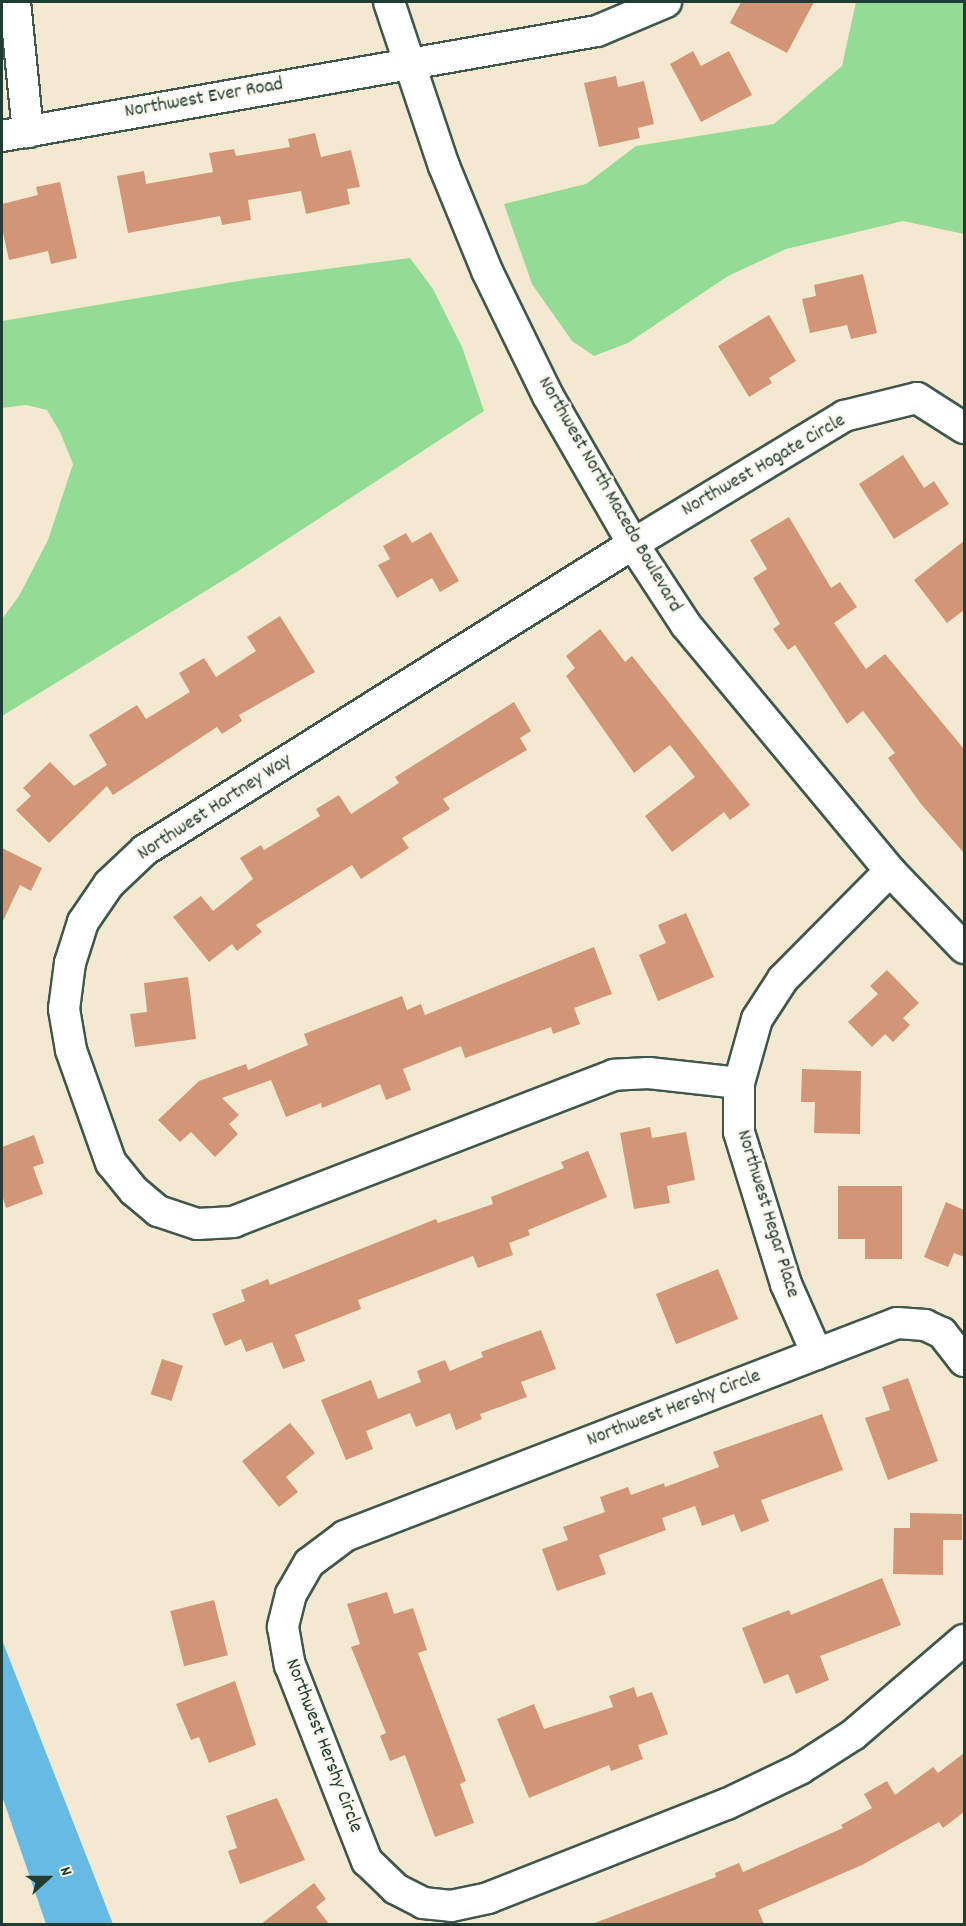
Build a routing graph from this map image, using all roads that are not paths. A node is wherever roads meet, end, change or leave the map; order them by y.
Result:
1 (15, 2) edge
2 (389, 2) edge
3 (666, 2) edge
4 (407, 62) junction
5 (15, 134) edge
6 (964, 428) edge
7 (633, 544) junction
8 (890, 871) junction
9 (964, 948) edge
10 (739, 1083) junction
11 (817, 1354) junction
12 (964, 1361) edge
13 (964, 1640) edge

1 - 5 street
2 - 4 street, Northwest North Macedo Boulevard
3 - 4 street, Northwest Ever Road
4 - 5 street, Northwest Ever Road
4 - 7 street, Northwest North Macedo Boulevard
6 - 7 street, Northwest Hogate Circle
7 - 8 street, Northwest North Macedo Boulevard
7 - 10 street, Northwest Hartney Way
8 - 9 street, Northwest North Macedo Boulevard
8 - 10 street, Northwest Hegar Place
10 - 11 street, Northwest Hegar Place
11 - 12 street, Northwest Hershy Circle
11 - 13 street, Northwest Hershy Circle

